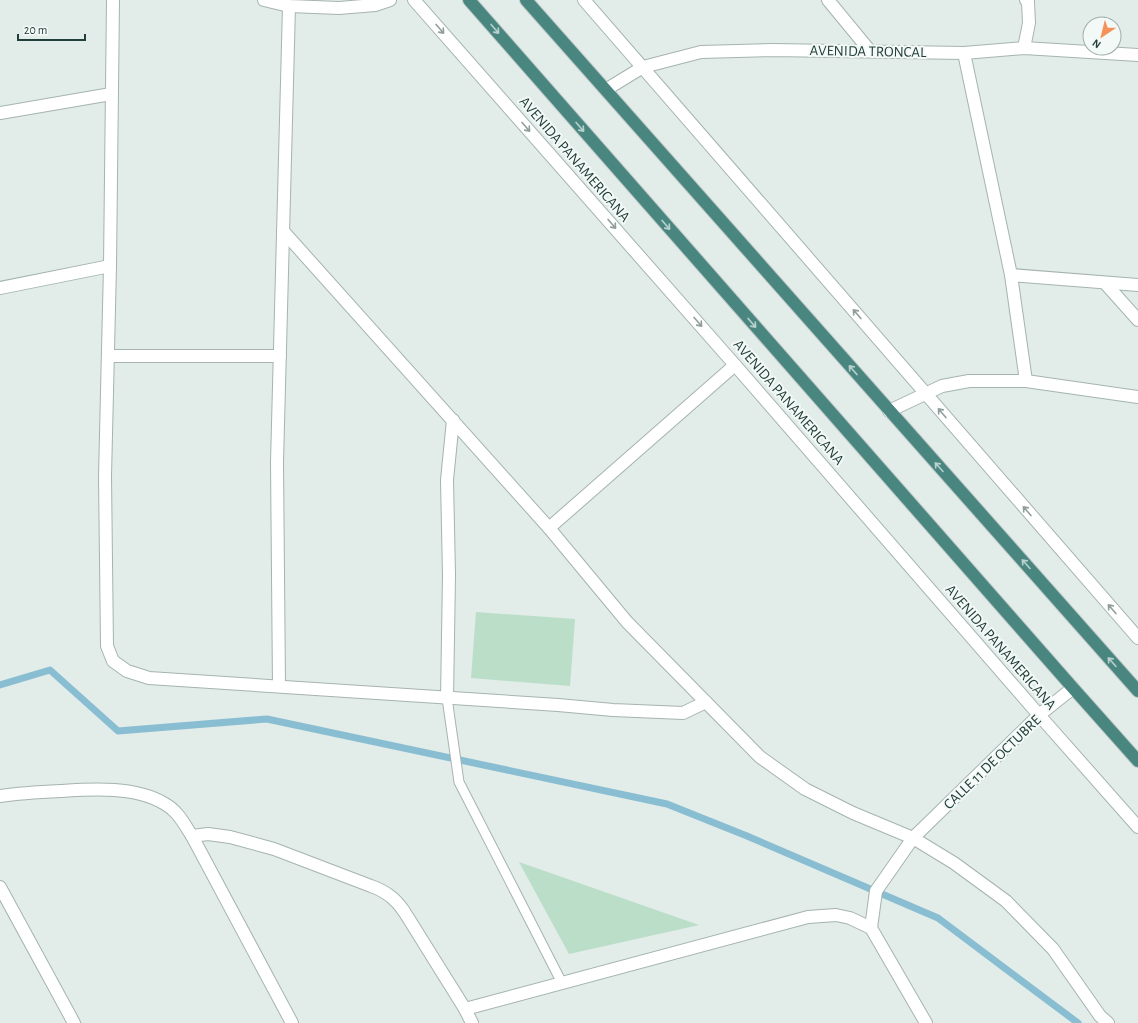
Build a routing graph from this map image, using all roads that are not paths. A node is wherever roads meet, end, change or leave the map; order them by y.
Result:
1 (113, 0) edge
2 (264, 0) edge
3 (390, 0) edge
4 (414, 0) edge
5 (469, 0) edge
6 (526, 0) edge
7 (584, 0) edge
8 (828, 0) edge
9 (1030, 1) edge
10 (289, 6) junction
11 (1024, 48) junction
12 (870, 51) junction
13 (964, 53) junction
14 (1138, 55) edge
15 (644, 67) junction
16 (607, 89) junction
17 (111, 94) junction
18 (0, 113) edge
19 (282, 231) junction
20 (110, 266) junction
21 (1011, 275) junction
22 (1105, 283) junction
23 (1138, 286) edge
24 (0, 288) edge
25 (1138, 320) edge
26 (108, 356) junction
27 (280, 356) junction
28 (735, 365) junction
29 (1026, 381) junction
30 (925, 394) junction
31 (1138, 397) edge
32 (889, 411) junction
33 (453, 420) junction
34 (550, 528) junction
35 (1138, 638) edge
36 (279, 686) junction
37 (1073, 688) junction
38 (1138, 691) edge
39 (447, 698) junction
40 (706, 702) junction
41 (1039, 715) junction
42 (1138, 761) edge
43 (0, 796) edge
44 (1138, 827) edge
45 (192, 836) junction
46 (913, 838) junction
47 (0, 887) edge
48 (871, 928) junction
49 (562, 983) junction
50 (465, 1009) junction
51 (74, 1023) edge
52 (292, 1023) edge
53 (472, 1023) edge
54 (926, 1023) edge
55 (1108, 1023) edge

1 - 17 street
2 - 10 street
3 - 10 street
4 -> 28 street, AVENIDA PANAMERICANA
5 -> 37 highway, AVENIDA PANAMERICANA
6 - 16 highway
7 - 15 street
8 - 12 street
9 - 11 street
10 - 19 street
11 - 13 street, AVENIDA TRONCAL
11 - 14 street, AVENIDA TRONCAL
12 - 13 street, AVENIDA TRONCAL
12 - 15 street, AVENIDA TRONCAL
13 - 21 street
15 - 16 street, AVENIDA TRONCAL
30 -> 15 street
32 -> 16 highway
17 - 18 street
17 - 20 street
19 - 27 street
19 - 33 street
20 - 24 street
20 - 26 street
21 - 22 street
21 - 29 street
22 - 23 street
22 - 25 street
26 - 27 street
26 - 36 street
27 - 36 street
28 - 34 street
28 - 41 street, AVENIDA PANAMERICANA
29 - 30 street
29 - 31 street
30 - 32 street
35 -> 30 street
38 -> 32 highway
33 - 34 street
33 - 39 street
34 - 40 street
36 - 39 street
37 - 41 street, CALLE 11 DE OCTUBRE
37 - 42 highway, AVENIDA PANAMERICANA
39 - 40 street
39 - 49 lane
40 - 46 street
41 - 44 street, AVENIDA PANAMERICANA
41 - 46 street, CALLE 11 DE OCTUBRE
43 - 45 street
45 - 50 street
45 - 52 street
46 - 48 street, CALLE 11 DE OCTUBRE
46 - 55 street
47 - 51 street
48 - 49 street
48 - 54 street
49 - 50 street
50 - 53 street

